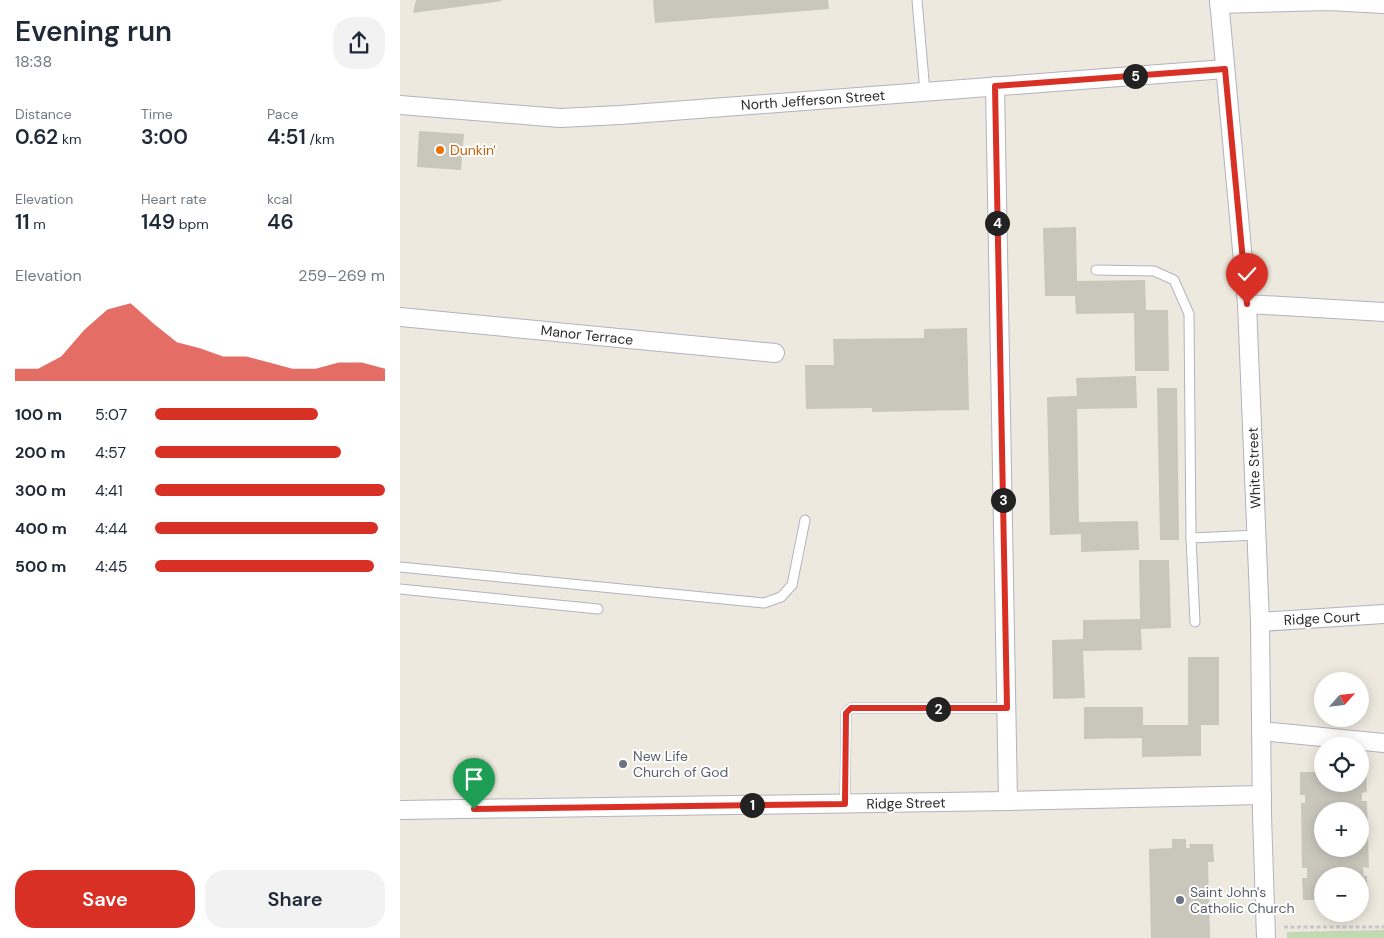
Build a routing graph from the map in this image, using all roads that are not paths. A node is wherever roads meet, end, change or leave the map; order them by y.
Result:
1 (917, 0) edge
2 (1328, 1) edge
3 (1219, 2) edge
4 (1384, 4) edge
5 (1225, 69) junction
6 (995, 86) junction
7 (925, 92) junction
8 (400, 105) edge
9 (1096, 270) dead end
10 (1247, 304) junction
11 (1384, 312) edge
12 (400, 317) edge
13 (774, 353) dead end
14 (805, 520) dead end
15 (1257, 535) junction
16 (1192, 538) junction
17 (400, 567) edge
18 (400, 589) edge
19 (598, 609) dead end
20 (1384, 614) edge
21 (1195, 622) dead end
22 (1260, 622) junction
23 (1007, 708) junction
24 (1261, 731) junction
25 (1384, 743) edge
26 (1262, 795) junction
27 (1008, 801) junction
28 (845, 804) junction
29 (400, 810) edge
30 (1266, 938) edge

1 - 7 lane
2 - 3 street
2 - 4 street
3 - 5 street, White Street
5 - 6 street, North Jefferson Street
5 - 10 street, White Street
6 - 7 street, North Jefferson Street
6 - 23 street
7 - 8 street, North Jefferson Street
9 - 16 lane
10 - 11 street
10 - 15 street, White Street
12 - 13 street, Manor Terrace
14 - 17 lane
15 - 16 lane
15 - 22 street, White Street
16 - 21 lane
18 - 19 lane
20 - 22 street, Ridge Court
22 - 24 street, White Street
23 - 27 street
23 - 28 lane
24 - 25 street
24 - 26 street, White Street
26 - 27 street, Ridge Street
26 - 30 street, White Street
27 - 28 street, Ridge Street
28 - 29 street, Ridge Street

